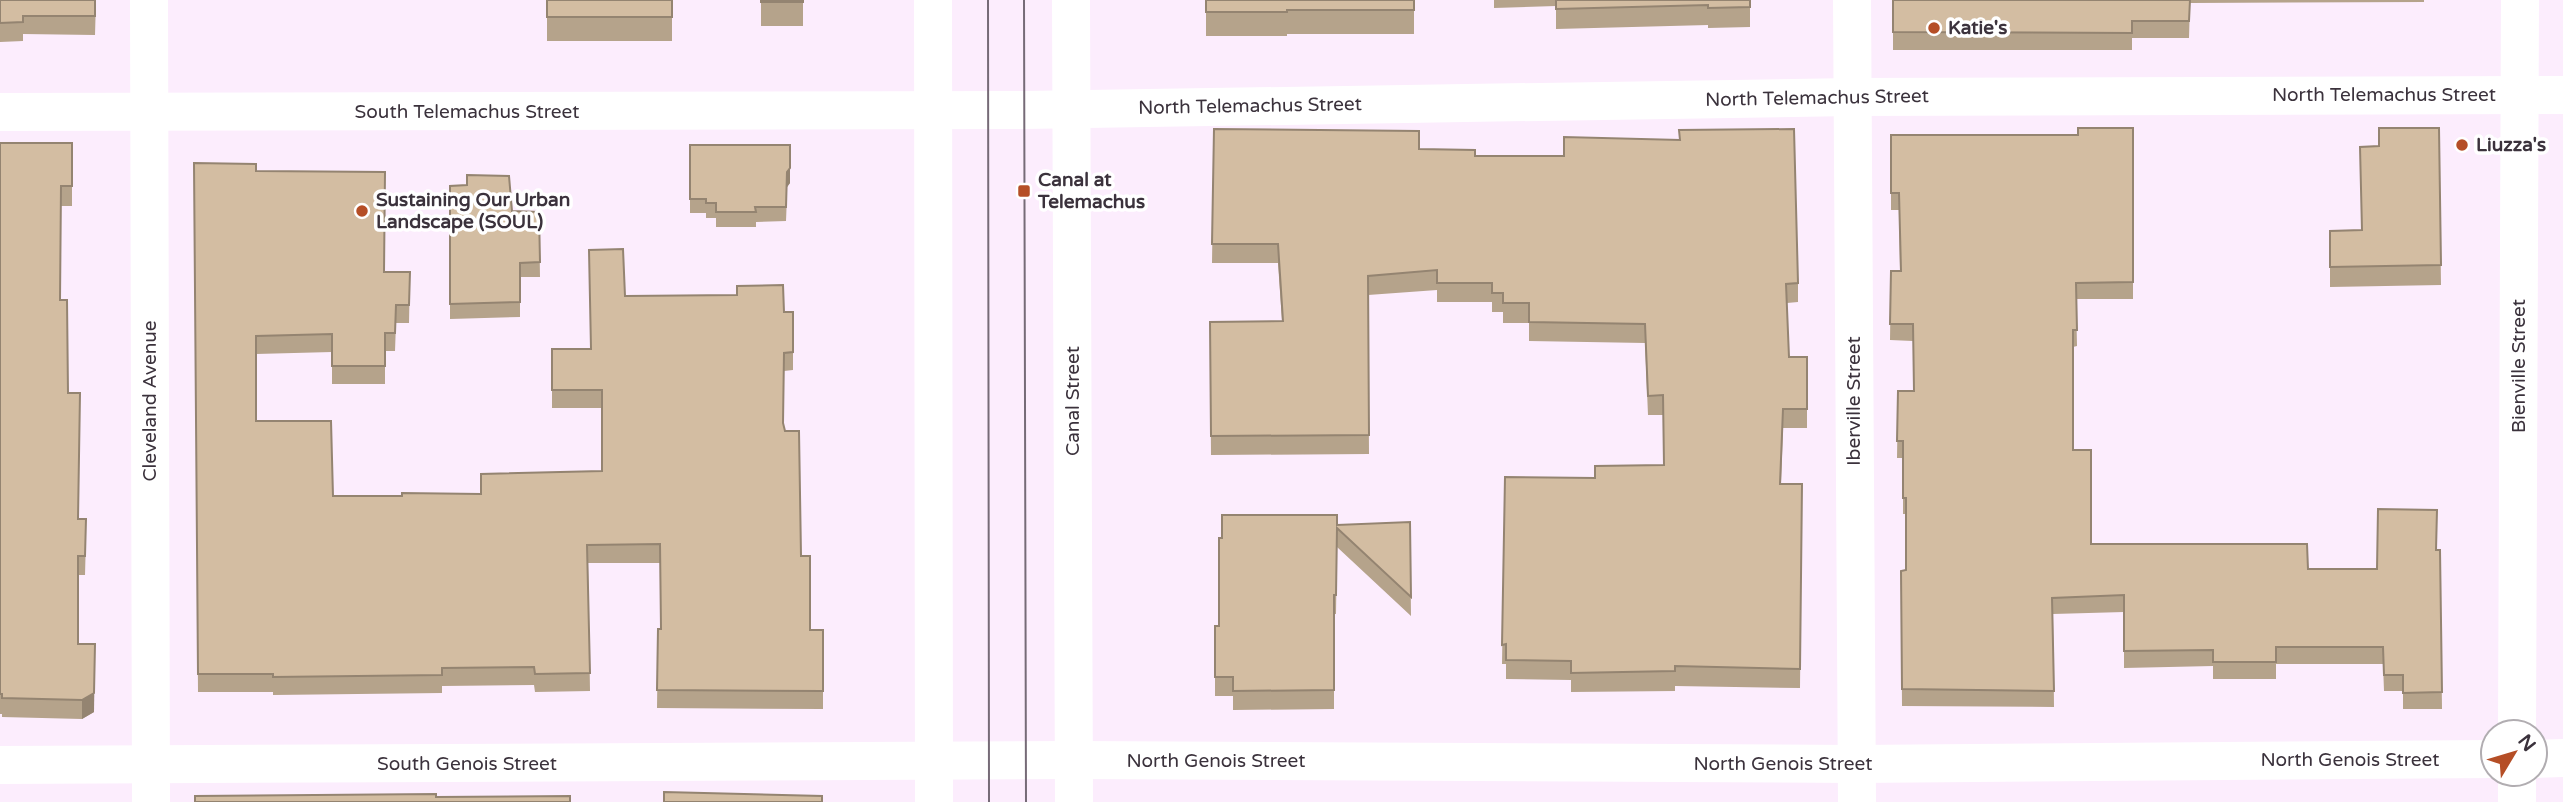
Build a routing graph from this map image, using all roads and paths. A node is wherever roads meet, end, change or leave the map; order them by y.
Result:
1 (149, 0) edge
2 (933, 0) edge
3 (1071, 0) edge
4 (1852, 0) edge
5 (2520, 0) edge
6 (2520, 95) junction
7 (2563, 95) edge
8 (1852, 97) junction
9 (1072, 109) junction
10 (933, 110) junction
11 (0, 112) edge
12 (149, 113) junction
13 (2517, 718) edge
14 (2479, 759) edge
15 (1073, 760) junction
16 (934, 762) junction
17 (1856, 764) junction
18 (0, 765) edge
19 (151, 765) junction
20 (151, 802) edge
21 (934, 802) edge
22 (1074, 802) edge
23 (1857, 802) edge

1 - 12 street, Cleveland Avenue
2 - 10 street
3 - 9 street, Canal Street
4 - 8 street, Iberville Street
5 - 6 street, Bienville Street
6 - 7 street, North Telemachus Street
6 - 8 street, North Telemachus Street
6 - 13 street, Bienville Street
8 - 9 street, North Telemachus Street
8 - 17 street, Iberville Street
9 - 10 street, North Telemachus Street
9 - 15 street, Canal Street
10 - 12 street, South Telemachus Street
10 - 16 street
11 - 12 street, South Telemachus Street
12 - 19 street, Cleveland Avenue
14 - 17 street, North Genois Street
15 - 16 street, North Genois Street
15 - 17 street, North Genois Street
15 - 22 street, Canal Street
16 - 19 street, South Genois Street
16 - 21 street
17 - 23 street, Iberville Street
18 - 19 street, South Genois Street
19 - 20 street, Cleveland Avenue

